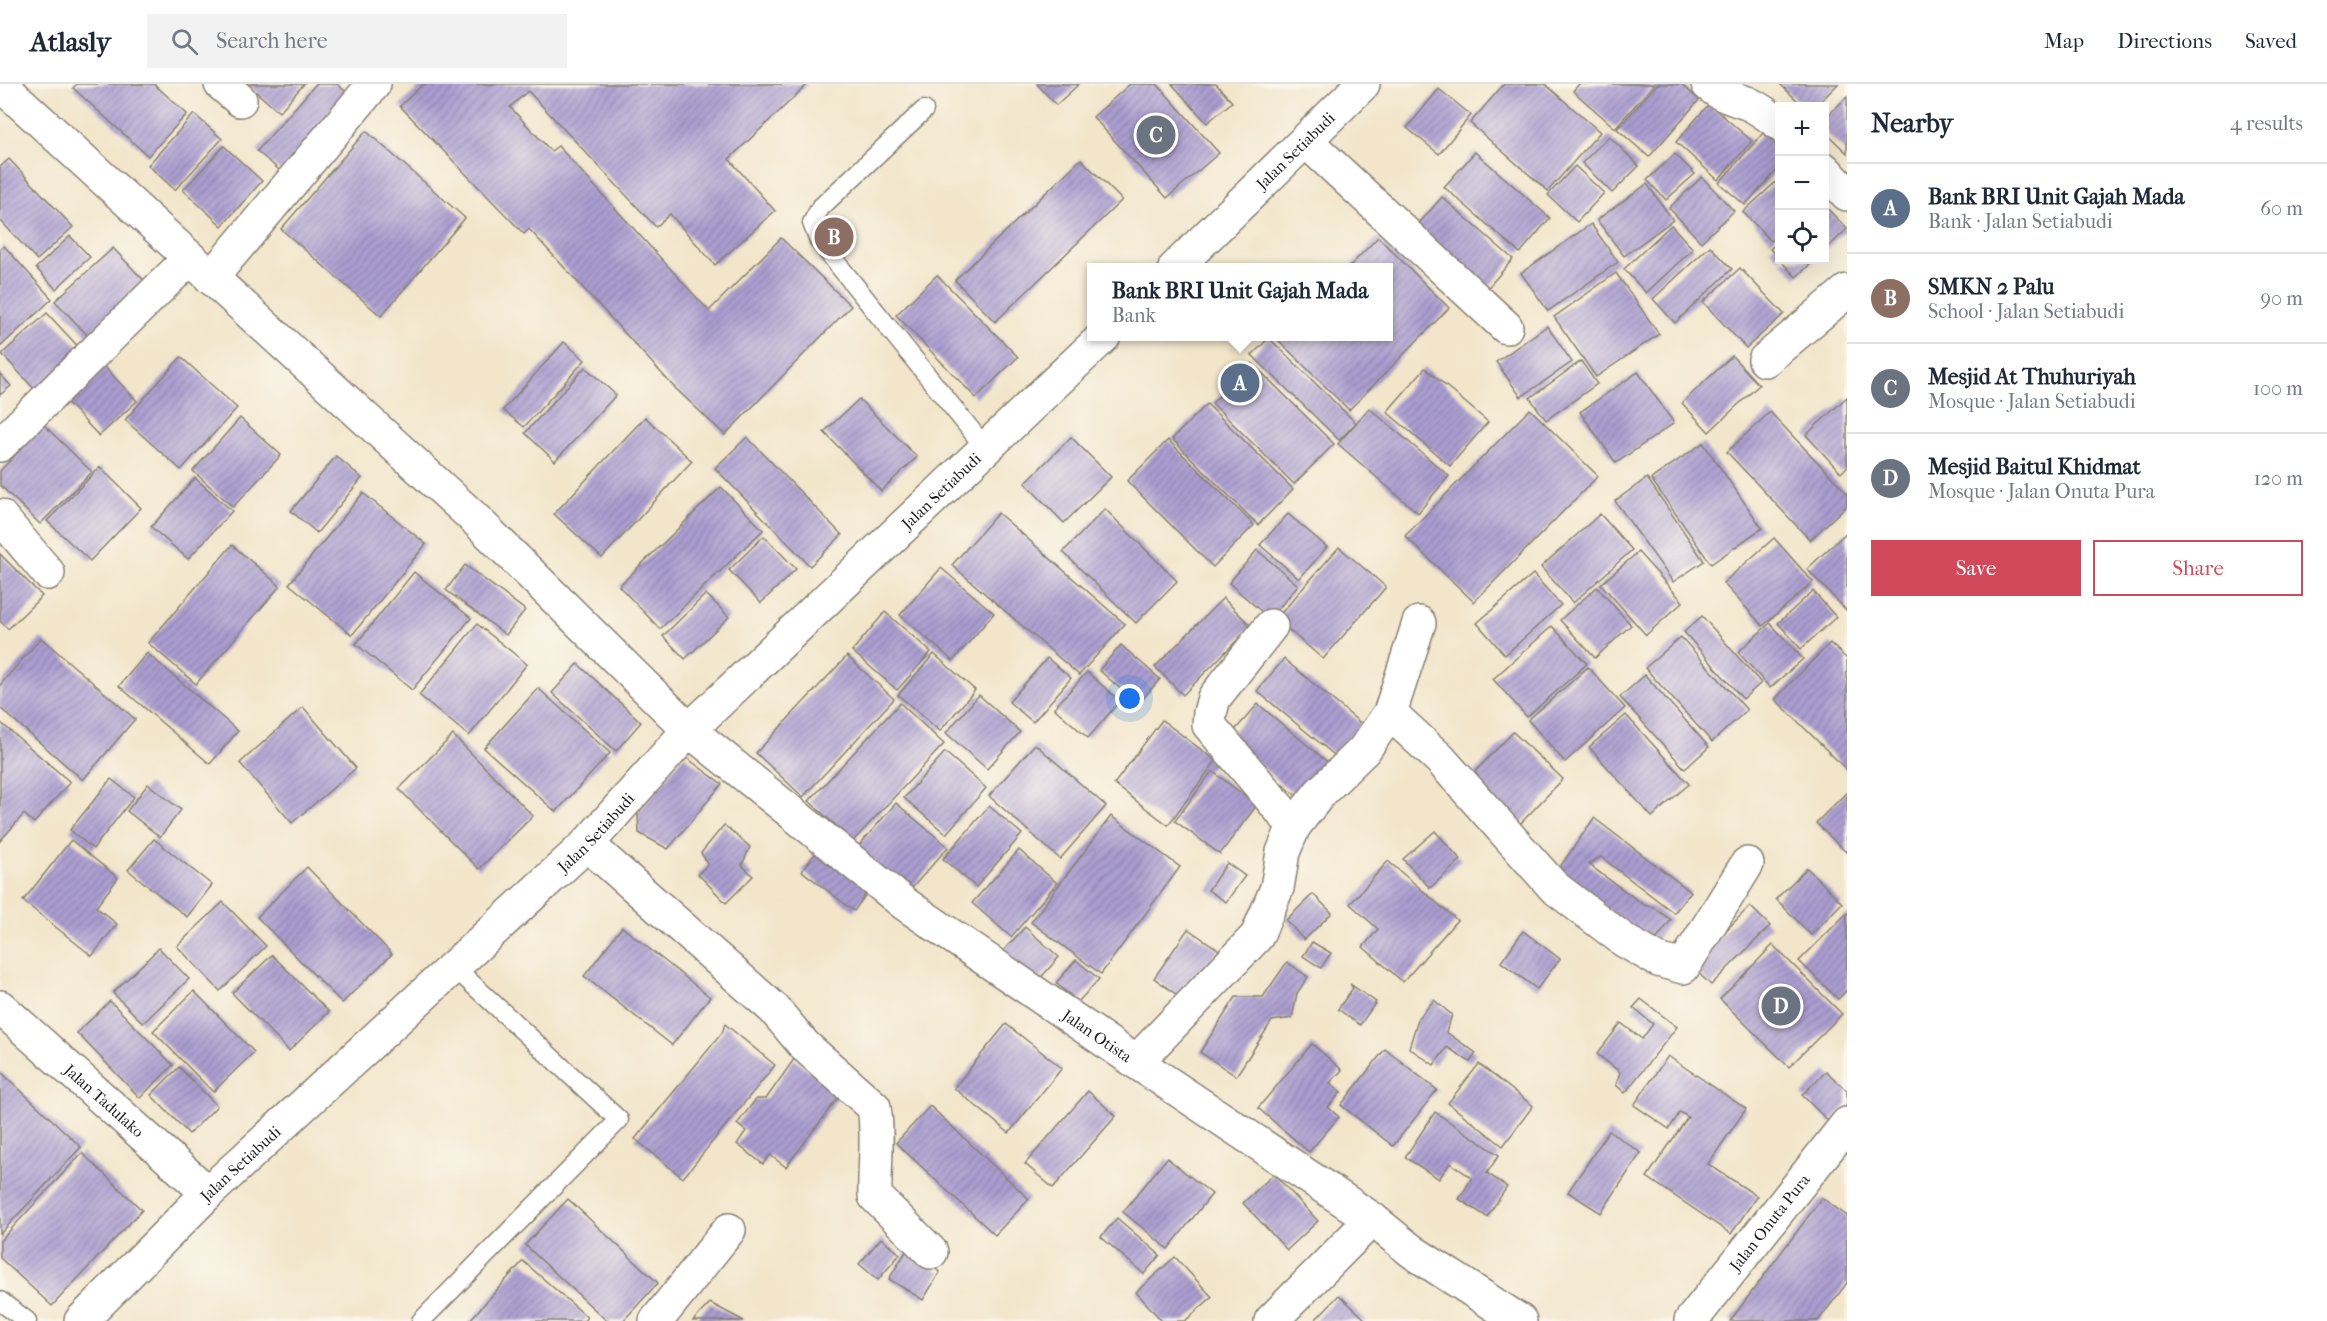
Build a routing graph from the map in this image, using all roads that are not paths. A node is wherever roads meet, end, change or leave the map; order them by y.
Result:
1 (0, 84) edge
2 (374, 84) edge
3 (1363, 84) edge
4 (1708, 84) edge
5 (924, 110) dead end
6 (1775, 121) edge
7 (1306, 141) junction
8 (1829, 174) edge
9 (1847, 194) edge
10 (1179, 263) edge
11 (200, 268) junction
12 (1847, 291) edge
13 (1506, 327) dead end
14 (1099, 341) edge
15 (1765, 360) dead end
16 (0, 445) edge
17 (987, 450) junction
18 (0, 516) edge
19 (48, 573) dead end
20 (1419, 623) dead end
21 (1271, 626) dead end
22 (1390, 713) junction
23 (689, 730) junction
24 (1294, 826) junction
25 (587, 844) junction
26 (1747, 864) dead end
27 (454, 968) junction
28 (0, 1007) edge
29 (1136, 1062) junction
30 (1847, 1124) edge
31 (208, 1193) junction
32 (1372, 1219) junction
33 (729, 1230) dead end
34 (931, 1252) dead end
35 (0, 1301) edge
36 (27, 1321) edge
37 (81, 1321) edge
38 (421, 1321) edge
39 (656, 1321) edge
40 (1271, 1321) edge
41 (1520, 1321) edge
42 (1691, 1321) edge

1 - 11 street, Jalan Otista
2 - 11 street
3 - 7 street, Jalan Setiabudi
4 - 6 street
5 - 17 lane
7 - 10 street, Jalan Setiabudi
7 - 13 street
8 - 9 street
11 - 16 street
11 - 23 street, Jalan Otista
12 - 15 street
14 - 17 street, Jalan Setiabudi
17 - 23 street, Jalan Setiabudi
18 - 19 street
20 - 22 street
21 - 24 street
22 - 24 street
22 - 26 street
23 - 25 street, Jalan Setiabudi
23 - 29 street, Jalan Otista
24 - 29 street
25 - 27 street, Jalan Setiabudi
25 - 34 street
27 - 31 street, Jalan Setiabudi
27 - 38 lane
28 - 31 street, Jalan Tadulako
29 - 32 street, Jalan Otista
30 - 42 street, Jalan Onuta Pura
31 - 37 street, Jalan Setiabudi
32 - 40 street
32 - 41 street, Jalan Otista
33 - 39 street
35 - 36 lane

